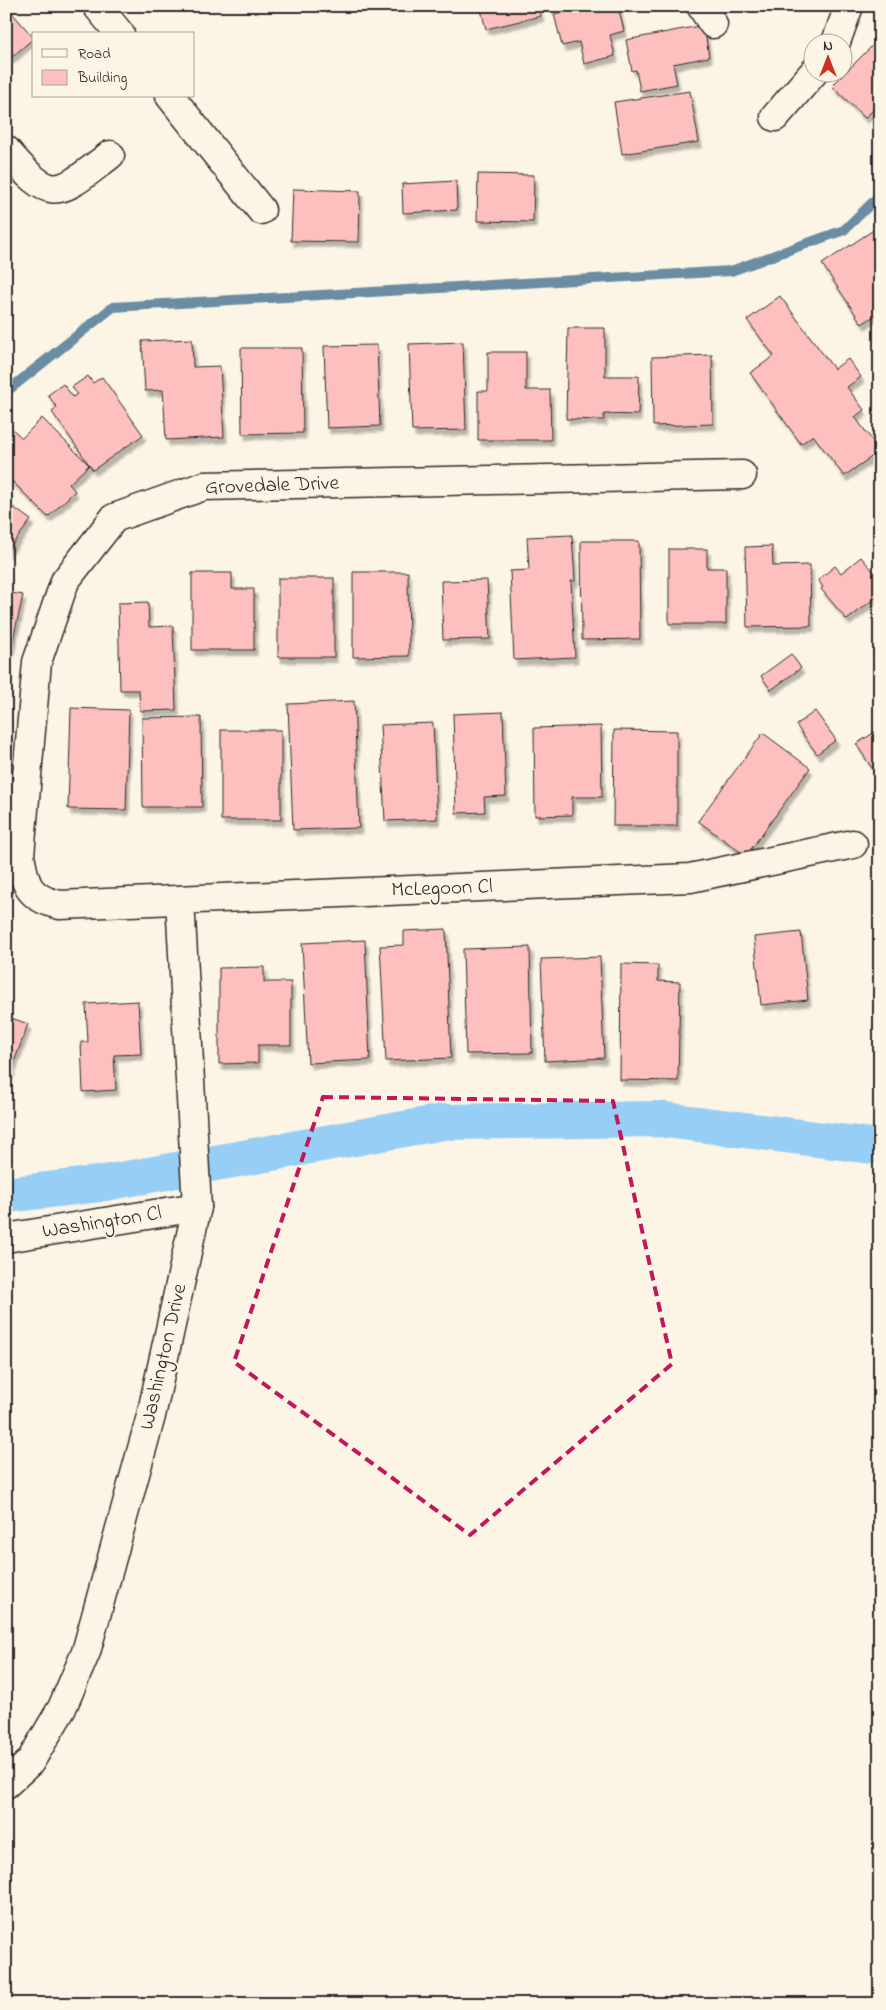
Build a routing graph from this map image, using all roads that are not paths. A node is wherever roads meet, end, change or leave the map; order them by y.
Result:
1 (98, 6) edge
2 (849, 6) edge
3 (118, 32) edge
4 (840, 32) edge
5 (805, 82) edge
6 (172, 98) edge
7 (775, 117) dead end
8 (6, 150) edge
9 (110, 154) dead end
10 (261, 210) dead end
11 (742, 475) dead end
12 (853, 844) dead end
13 (30, 892) joint
14 (180, 900) junction
15 (197, 1207) junction
16 (6, 1238) edge
17 (6, 1784) edge

1 - 3 street
2 - 4 street
5 - 7 street
6 - 10 street
8 - 9 street
11 - 13 street, Grovedale Drive
12 - 14 street, McLegoon Cl
13 - 14 street, McLegoon Cl
14 - 15 street, Washington Drive
15 - 16 street, Washington Cl
15 - 17 street, Washington Drive

